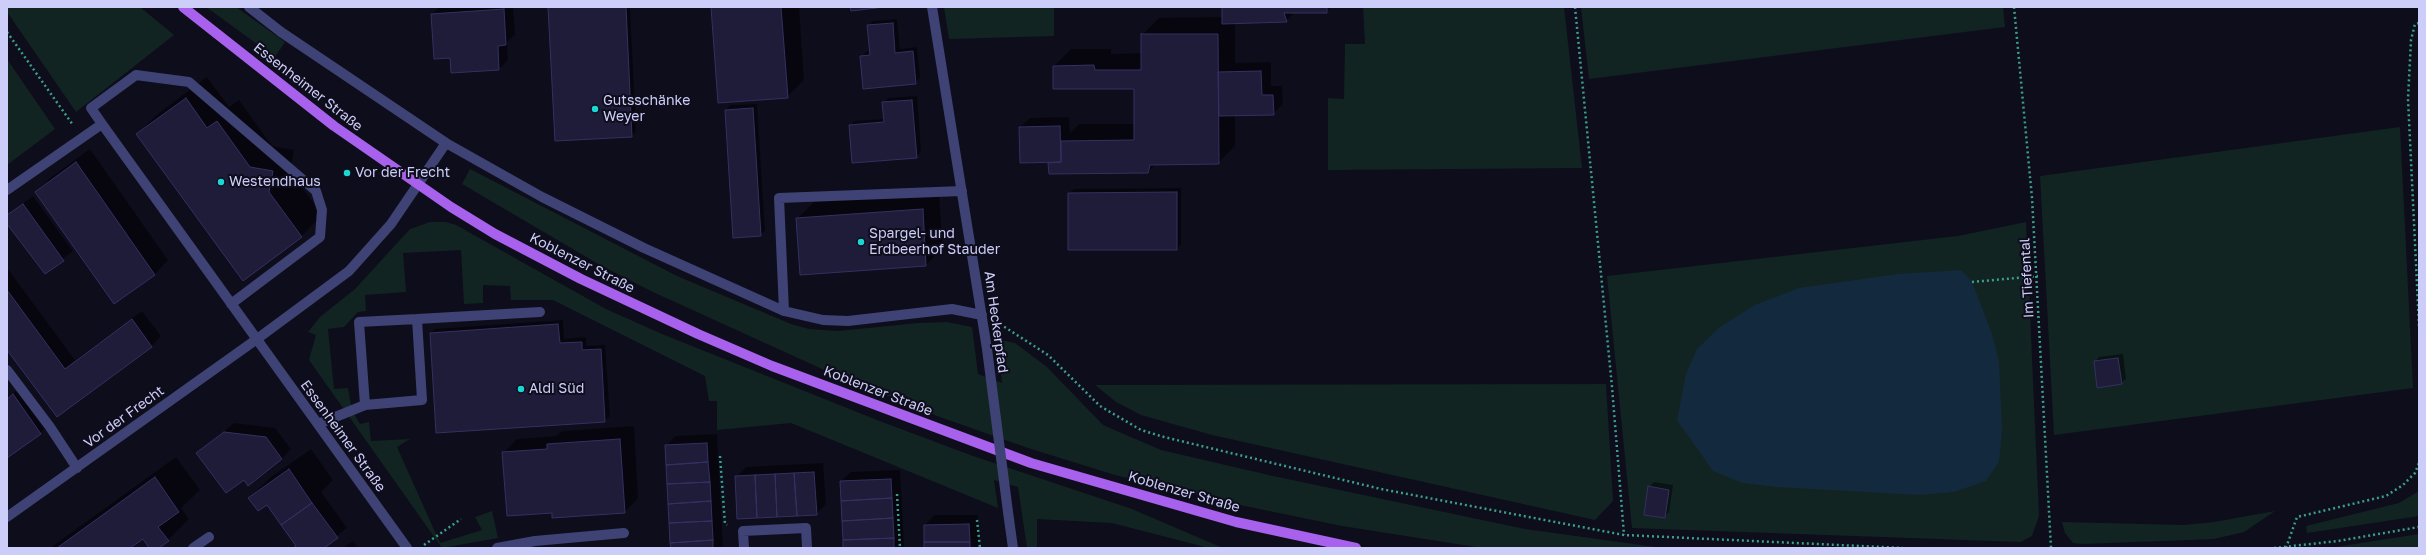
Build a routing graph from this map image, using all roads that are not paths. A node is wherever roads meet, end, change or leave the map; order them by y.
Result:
1 (183, 7) edge
2 (249, 7) edge
3 (932, 7) edge
4 (102, 124) junction
5 (446, 143) junction
6 (419, 185) junction
7 (7, 190) edge
8 (962, 190) junction
9 (231, 304) junction
10 (784, 311) junction
11 (540, 312) dead end
12 (982, 315) junction
13 (417, 319) junction
14 (257, 339) junction
15 (7, 370) edge
16 (365, 405) junction
17 (318, 424) junction
18 (77, 468) junction
19 (7, 517) edge
20 (624, 534) dead end
21 (209, 537) dead end
22 (1337, 546) edge
23 (193, 548) edge
24 (407, 548) edge
25 (497, 548) edge
26 (744, 548) edge
27 (807, 548) edge
28 (1013, 548) edge
29 (1356, 548) edge

1 - 6 main road, Essenheimer Straße
2 - 5 street
3 - 8 street, Am Heckerpfad
4 - 7 street
4 - 9 street, Essenheimer Straße
4 - 9 street, Essenheimer Straße
5 - 6 street
5 - 10 street
6 - 14 street
6 - 22 main road, Koblenzer Straße
8 - 10 street
8 - 12 street, Am Heckerpfad
9 - 14 street, Essenheimer Straße
10 - 12 street
11 - 13 street
12 - 28 street, Am Heckerpfad, bridge
13 - 16 street
13 - 16 street
14 - 17 street, Essenheimer Straße
14 - 18 street, Vor der Frecht
15 - 18 street
16 - 17 street
17 - 24 street, Essenheimer Straße
18 - 19 street, Vor der Frecht
20 - 25 street
21 - 23 street
22 - 29 main road, Koblenzer Straße
26 - 27 street

